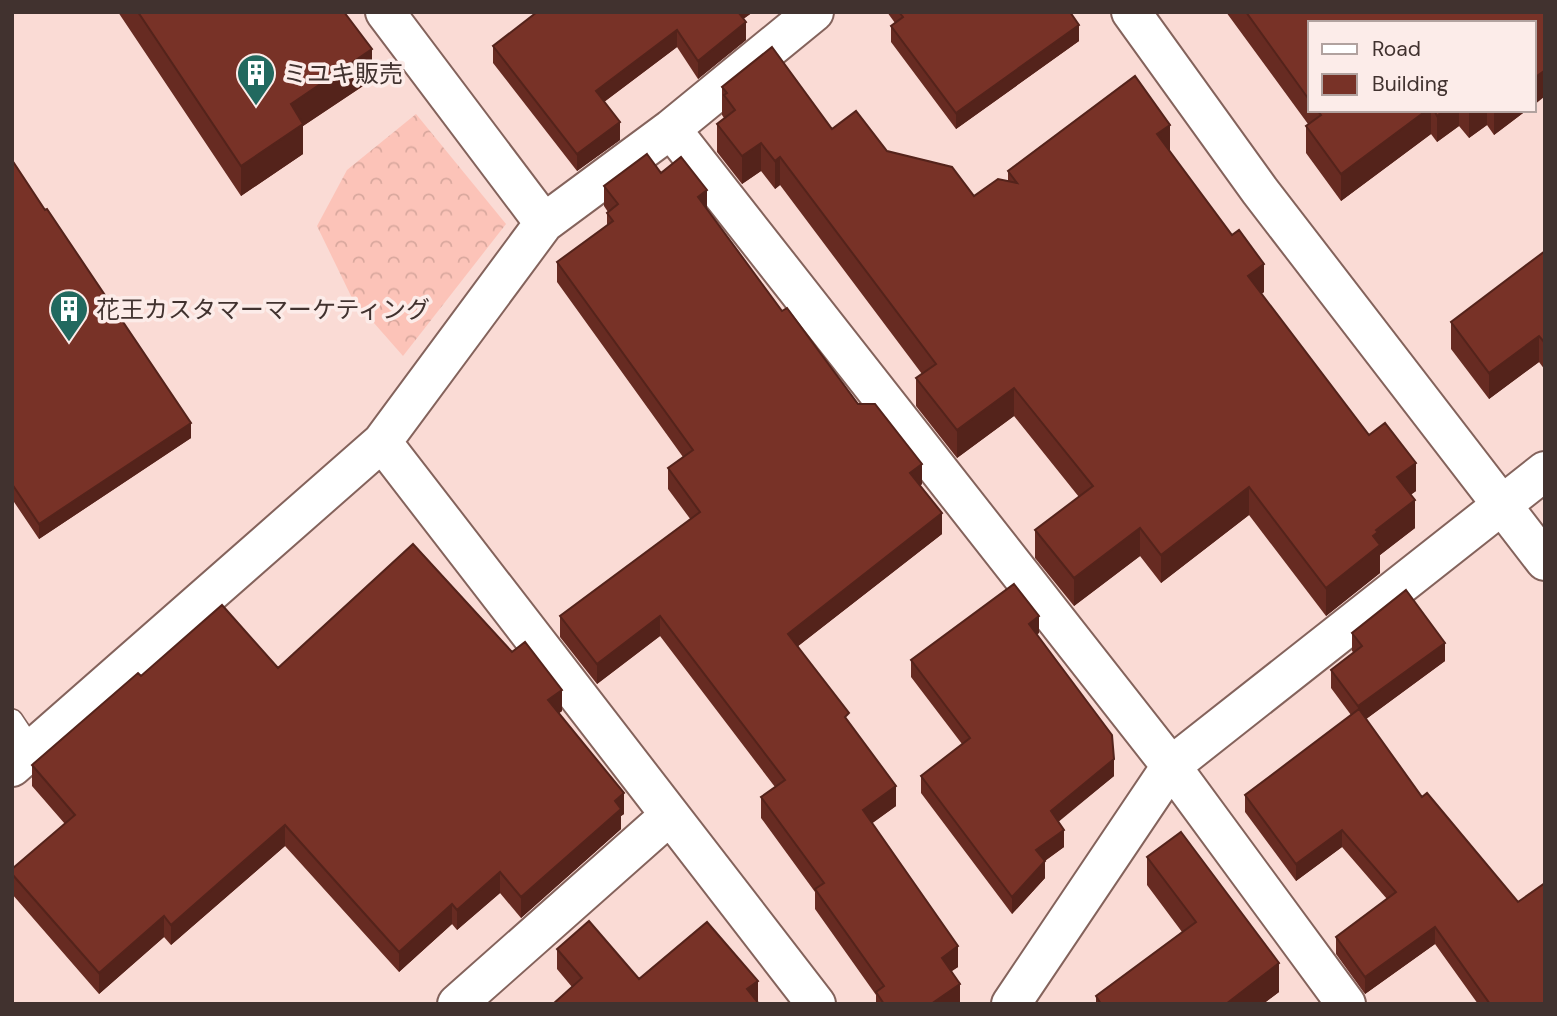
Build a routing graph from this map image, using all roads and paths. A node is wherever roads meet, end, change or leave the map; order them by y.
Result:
1 (385, 12) edge
2 (814, 12) edge
3 (1131, 12) edge
4 (671, 129) junction
5 (544, 223) junction
6 (382, 442) junction
7 (1545, 471) edge
8 (1502, 503) junction
9 (1545, 561) edge
10 (19, 746) edge
11 (1171, 766) junction
12 (669, 816) junction
13 (457, 1004) edge
14 (816, 1004) edge
15 (1011, 1004) edge
16 (1346, 1004) edge

1 - 5 street
2 - 4 street
3 - 8 street
4 - 5 street
4 - 11 street
5 - 6 street
6 - 10 street
6 - 12 street
7 - 8 street
8 - 9 street
8 - 11 street
11 - 15 street
11 - 16 street
12 - 13 street
12 - 14 street

